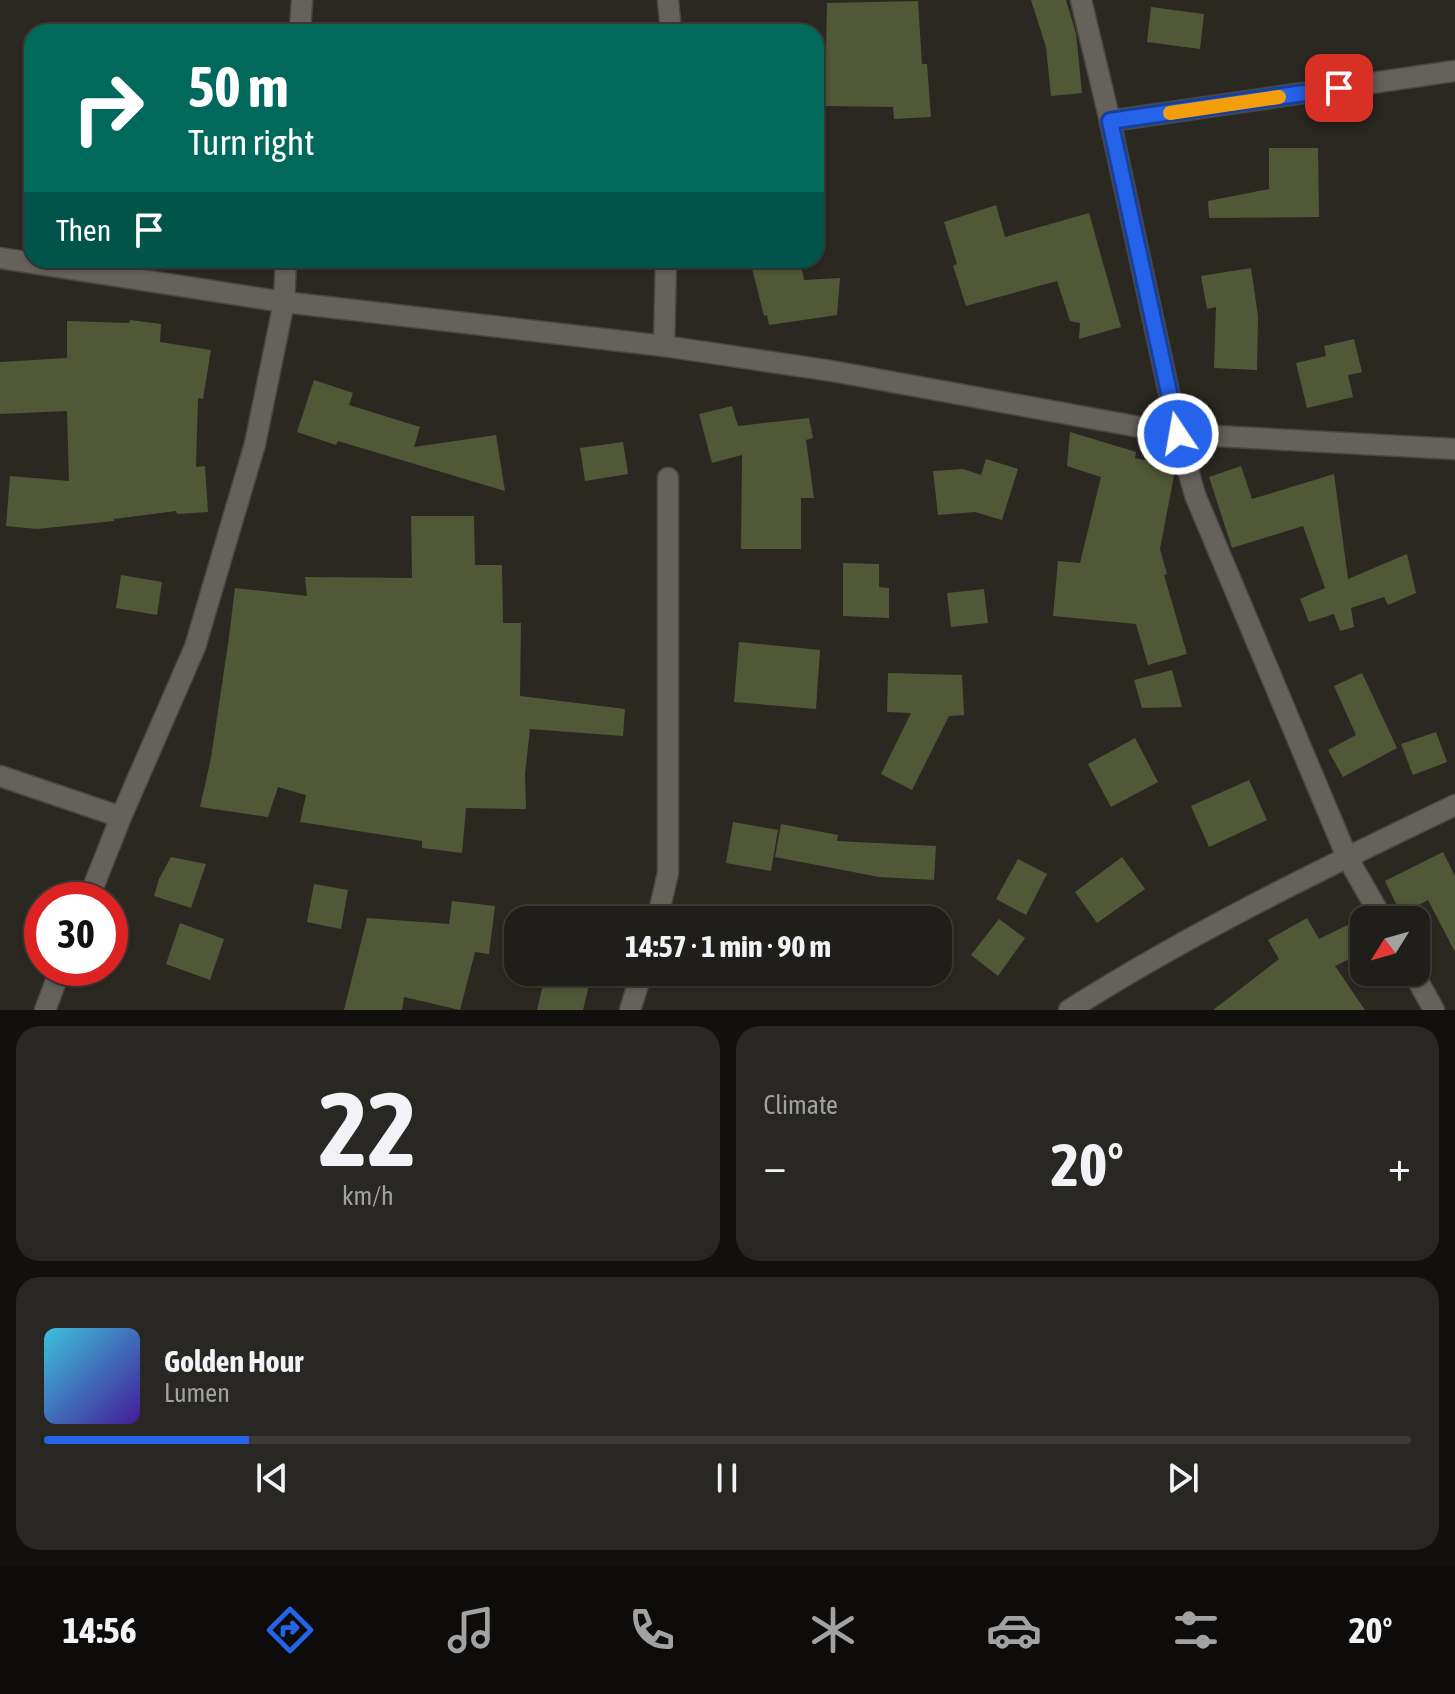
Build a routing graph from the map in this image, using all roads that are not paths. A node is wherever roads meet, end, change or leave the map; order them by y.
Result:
1 (302, 0) edge
2 (668, 0) edge
3 (1081, 0) edge
4 (300, 24) edge
5 (670, 24) edge
6 (1455, 71) edge
7 (1110, 121) junction
8 (0, 258) edge
9 (24, 262) edge
10 (65, 268) edge
11 (286, 268) edge
12 (666, 268) edge
13 (284, 302) junction
14 (664, 346) junction
15 (1178, 434) junction
16 (1455, 449) edge
17 (668, 478) dead end
18 (0, 776) edge
19 (1455, 805) edge
20 (121, 817) junction
21 (1347, 857) junction
22 (95, 882) edge
23 (660, 906) edge
24 (1375, 906) edge
25 (54, 986) edge
26 (638, 986) edge
27 (1421, 986) edge
28 (45, 1010) edge
29 (630, 1010) edge
30 (1069, 1010) edge
31 (1434, 1010) edge

1 - 4 street
2 - 5 street
3 - 7 street
6 - 7 street
7 - 15 street
8 - 9 street
10 - 13 street
11 - 13 street
12 - 14 street
13 - 14 street
13 - 20 street
14 - 15 street
15 - 16 street
15 - 21 street
17 - 23 street
18 - 20 street
19 - 21 street
20 - 22 street
21 - 24 street
21 - 30 street
25 - 28 street
26 - 29 street
27 - 31 street

